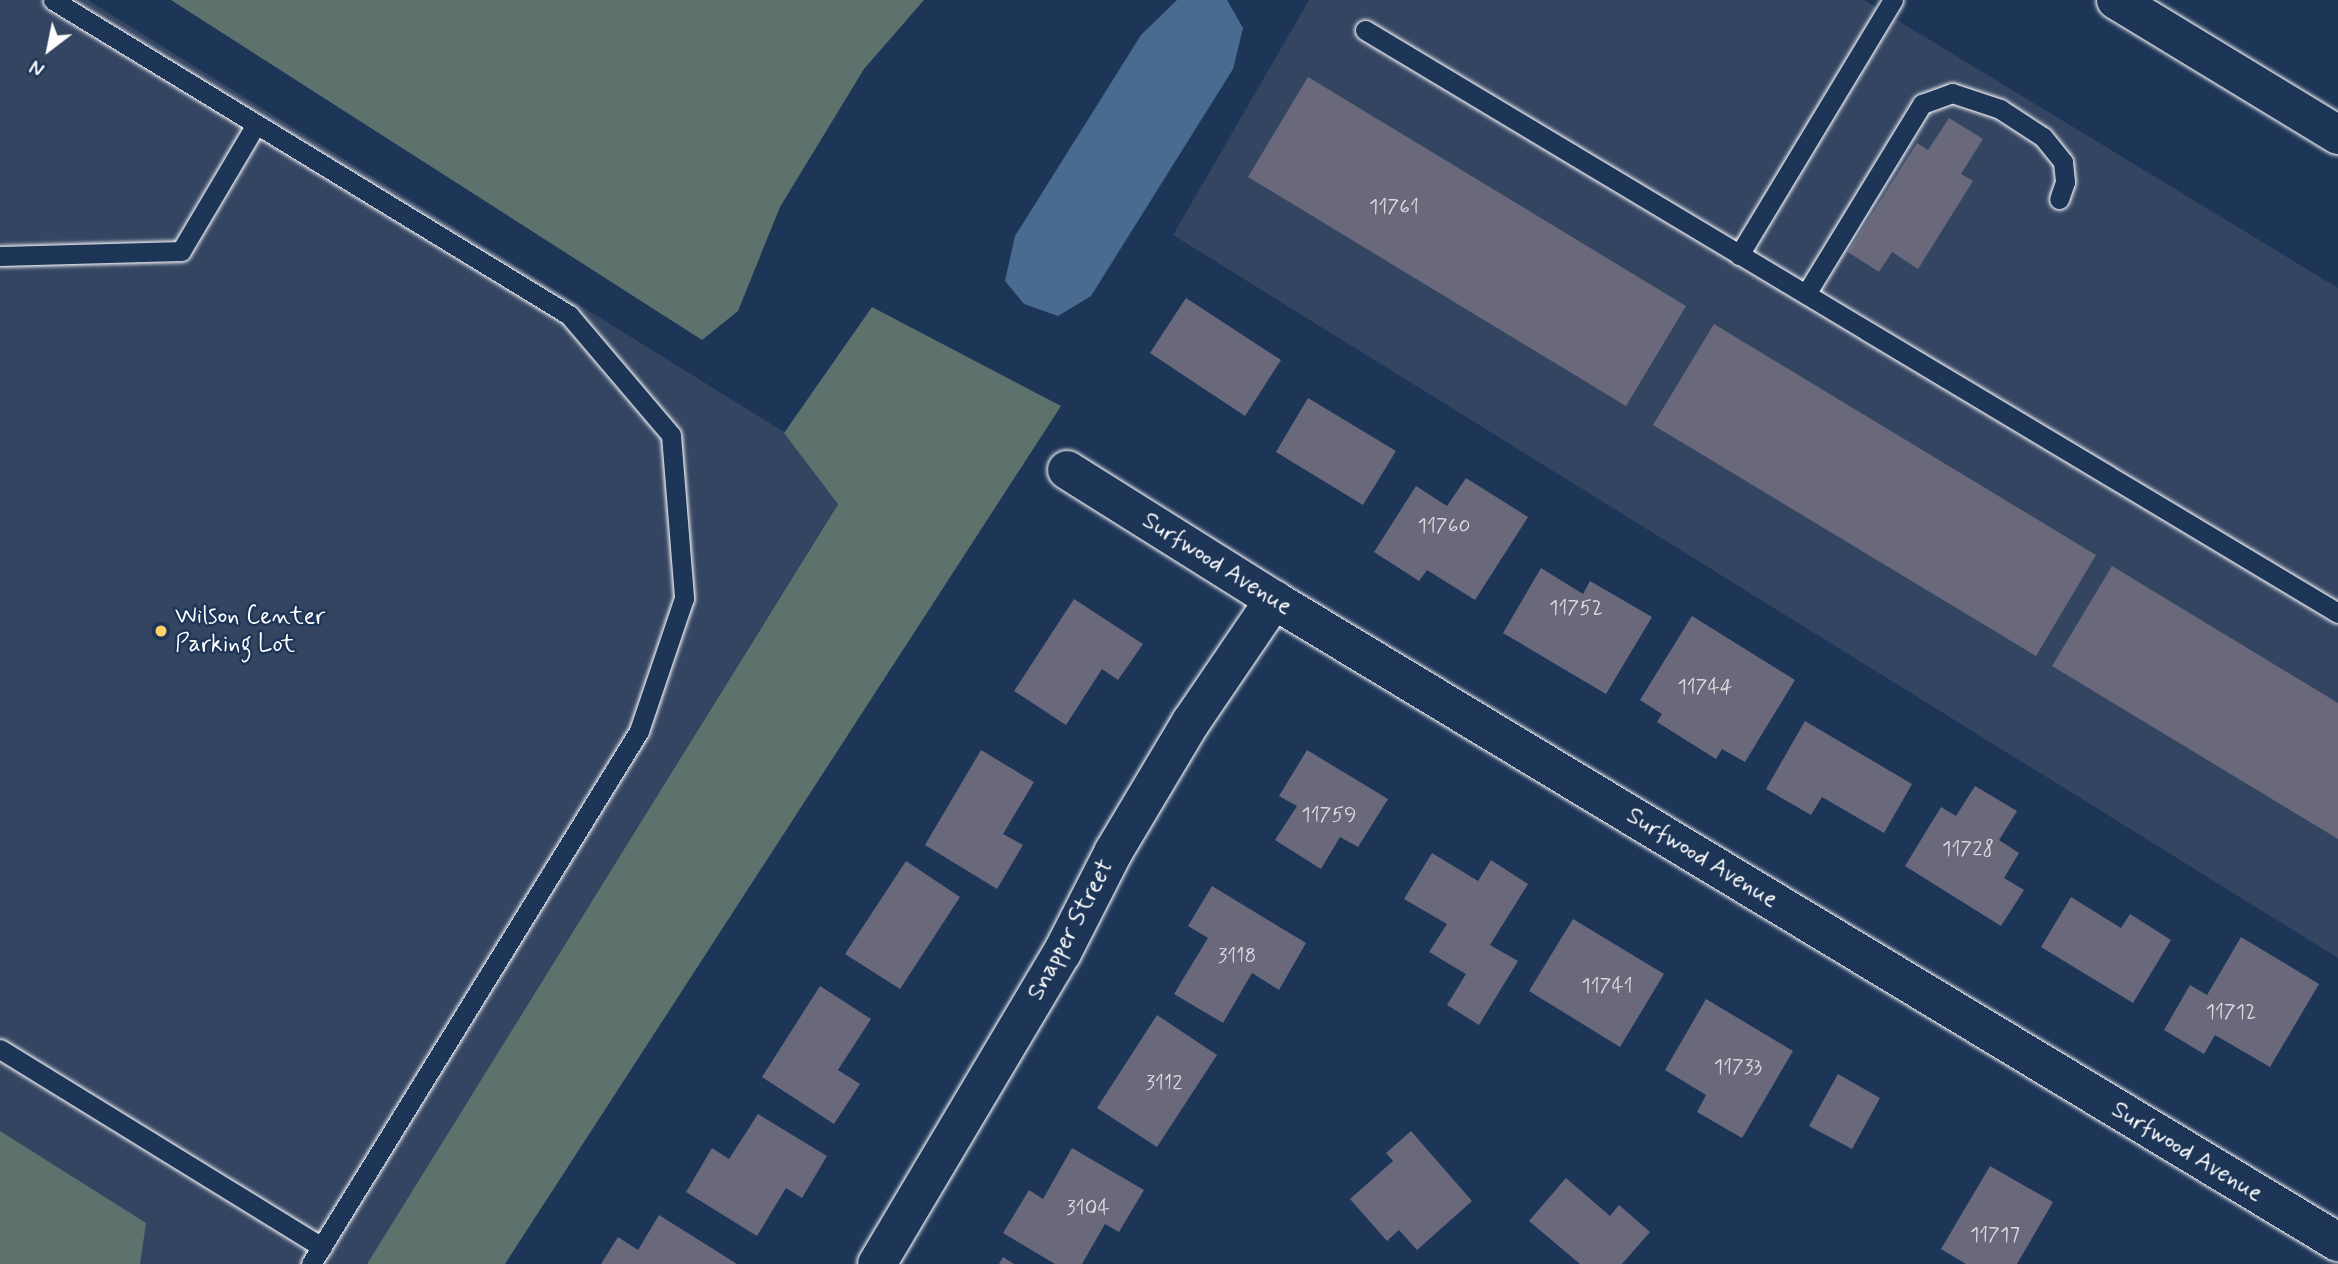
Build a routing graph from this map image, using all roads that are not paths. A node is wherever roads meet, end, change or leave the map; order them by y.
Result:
1 (53, 0) edge
2 (1893, 0) edge
3 (2116, 0) edge
4 (1365, 30) dead end
5 (256, 124) junction
6 (2338, 135) edge
7 (2059, 199) dead end
8 (1740, 255) junction
9 (0, 256) edge
10 (1806, 294) junction
11 (1067, 470) dead end
12 (1274, 600) junction
13 (2338, 613) edge
14 (0, 1049) edge
15 (2338, 1242) edge
16 (321, 1247) junction
17 (311, 1264) edge
18 (877, 1264) edge

1 - 5 lane
2 - 8 lane
3 - 6 main road
4 - 8 lane
5 - 9 lane
5 - 16 lane
7 - 10 lane
8 - 10 lane
10 - 13 lane
11 - 12 main road, Surfwood Avenue
12 - 15 main road, Surfwood Avenue
12 - 18 main road, Snapper Street
14 - 16 lane
16 - 17 lane

